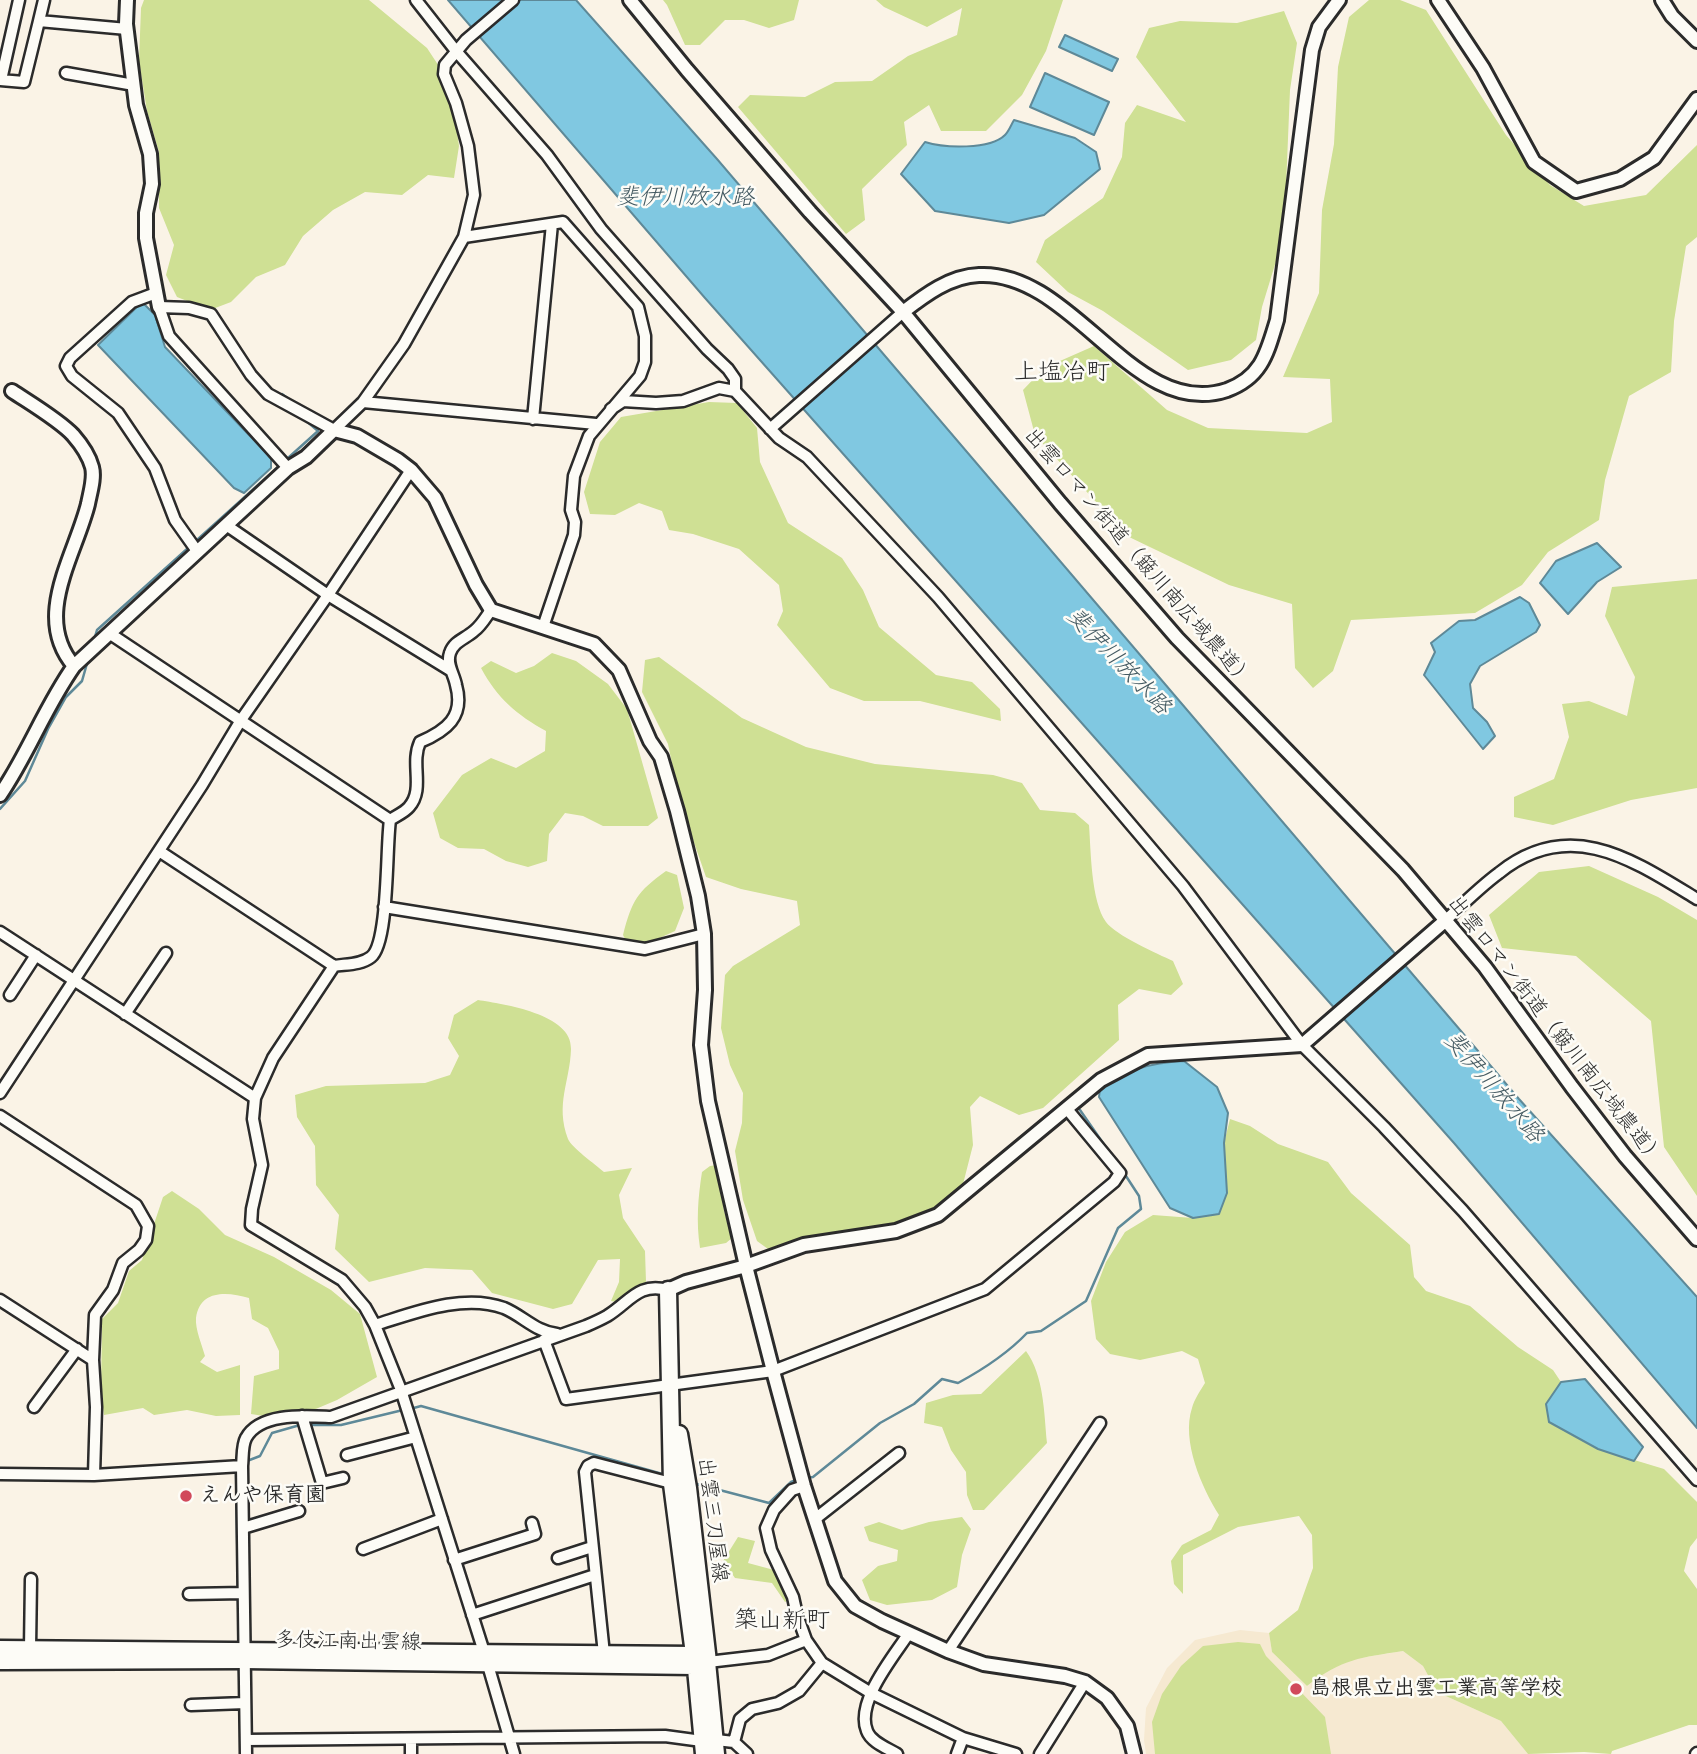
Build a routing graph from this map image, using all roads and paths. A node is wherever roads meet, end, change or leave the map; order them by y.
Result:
1 (19, 0) edge
2 (44, 0) edge
3 (416, 0) edge
4 (513, 0) edge
5 (629, 0) edge
6 (1339, 0) edge
7 (1438, 0) edge
8 (1662, 0) edge
9 (126, 1) edge
10 (40, 21) junction
11 (127, 29) junction
12 (1697, 41) edge
13 (456, 51) junction
14 (66, 73) dead end
15 (0, 80) edge
16 (134, 86) junction
17 (1697, 99) edge
18 (552, 224) junction
19 (464, 237) junction
20 (156, 293) junction
21 (159, 307) junction
22 (903, 312) junction
23 (12, 391) dead end
24 (735, 391) junction
25 (363, 402) junction
26 (611, 409) junction
27 (533, 419) junction
28 (596, 424) junction
29 (770, 429) junction
30 (334, 430) junction
31 (288, 468) junction
32 (411, 470) junction
33 (226, 525) junction
34 (197, 551) junction
35 (328, 595) junction
36 (491, 610) junction
37 (543, 627) junction
38 (109, 633) junction
39 (74, 666) junction
40 (450, 670) junction
41 (241, 720) junction
42 (0, 795) edge
43 (390, 820) junction
44 (159, 851) junction
45 (1697, 900) edge
46 (384, 907) junction
47 (1446, 920) junction
48 (0, 932) edge
49 (704, 934) junction
50 (166, 953) dead end
51 (36, 955) junction
52 (334, 966) junction
53 (74, 980) junction
54 (10, 995) dead end
55 (125, 1013) junction
56 (1302, 1045) junction
57 (0, 1070) edge
58 (11, 1076) junction
59 (0, 1093) edge
60 (255, 1098) junction
61 (1067, 1109) junction
62 (0, 1116) edge
63 (1697, 1239) edge
64 (746, 1266) junction
65 (668, 1290) junction
66 (0, 1300) edge
67 (375, 1325) junction
68 (559, 1334) junction
69 (544, 1340) junction
70 (77, 1349) junction
71 (93, 1360) junction
72 (773, 1371) junction
73 (670, 1384) junction
74 (401, 1390) junction
75 (34, 1407) dead end
76 (302, 1416) junction
77 (1100, 1423) dead end
78 (416, 1437) junction
79 (899, 1452) dead end
80 (347, 1455) dead end
81 (242, 1466) junction
82 (0, 1474) edge
83 (94, 1475) junction
84 (343, 1478) dead end
85 (1697, 1479) edge
86 (672, 1484) junction
87 (804, 1486) junction
88 (688, 1488) junction
89 (299, 1511) dead end
90 (442, 1519) junction
91 (815, 1519) junction
92 (532, 1523) dead end
93 (243, 1528) junction
94 (592, 1547) junction
95 (363, 1549) dead end
96 (558, 1558) dead end
97 (454, 1559) junction
98 (595, 1575) junction
99 (31, 1579) dead end
100 (243, 1593) junction
101 (189, 1594) dead end
102 (472, 1615) junction
103 (909, 1633) junction
104 (806, 1640) junction
105 (0, 1648) edge
106 (30, 1648) junction
107 (948, 1651) junction
108 (604, 1654) junction
109 (244, 1655) junction
110 (486, 1659) junction
111 (698, 1661) junction
112 (0, 1662) edge
113 (822, 1662) junction
114 (1085, 1682) junction
115 (871, 1693) junction
116 (245, 1703) junction
117 (191, 1705) dead end
118 (509, 1738) junction
119 (963, 1738) junction
120 (411, 1739) junction
121 (246, 1740) junction
122 (734, 1742) junction
123 (710, 1747) edge
124 (246, 1754) edge
125 (411, 1754) edge
126 (514, 1754) edge
127 (747, 1754) edge
128 (897, 1754) edge
129 (957, 1754) edge
130 (1016, 1754) edge
131 (1040, 1754) edge
132 (1134, 1754) edge

1 - 15 street
2 - 10 street
3 - 13 street
4 - 13 street
5 - 22 street, 出雲ロマン街道（簸川南広域農道）
6 - 22 street
7 - 17 street
8 - 12 street
9 - 11 street
10 - 11 street
10 - 15 street
11 - 16 street
13 - 19 street
13 - 24 street
14 - 16 street
16 - 20 street
18 - 19 street
18 - 26 street
18 - 27 street
19 - 25 street
20 - 21 street
20 - 34 street
21 - 30 street
21 - 31 street
22 - 29 street
22 - 47 street, 出雲ロマン街道（簸川南広域農道）
23 - 39 street
24 - 26 street
24 - 29 street
25 - 27 street
25 - 30 street
26 - 28 street
27 - 28 street
28 - 37 street
29 - 56 street
30 - 31 street
30 - 32 street
31 - 33 street
32 - 35 street
32 - 36 street
33 - 34 street
33 - 35 street
34 - 38 street
35 - 40 street
35 - 41 street
36 - 37 street
36 - 40 street
37 - 49 street
38 - 39 street
38 - 41 street
39 - 42 street
40 - 43 street
41 - 43 street
41 - 44 street
43 - 46 street
44 - 52 street
44 - 53 street
45 - 47 street
46 - 49 street
46 - 52 street
47 - 56 street
47 - 63 street, 出雲ロマン街道（簸川南広域農道）
48 - 51 street
49 - 64 street
50 - 55 street
51 - 53 street
51 - 54 street
52 - 60 street
53 - 55 street
53 - 58 street
55 - 60 street
56 - 61 street
56 - 85 street
57 - 58 street
58 - 59 street
60 - 67 street
61 - 64 street
61 - 72 street
62 - 71 street
64 - 65 street
64 - 72 street
65 - 68 street
65 - 73 main road, 出雲三刀屋線
66 - 70 street
67 - 68 street
67 - 74 street
68 - 69 street
69 - 73 street
69 - 74 street
70 - 71 street
70 - 75 street
71 - 83 street
72 - 73 street
72 - 87 street
73 - 86 main road, 出雲三刀屋線
73 - 88 main road, 出雲三刀屋線
74 - 76 street
74 - 78 street
76 - 81 street
76 - 84 street
77 - 107 street
78 - 80 street
78 - 90 street
79 - 91 street
81 - 83 street
81 - 93 street
82 - 83 street
86 - 88 street
86 - 94 street
86 - 111 main road, 出雲三刀屋線
87 - 91 street
87 - 104 street
88 - 111 main road, 出雲三刀屋線
89 - 93 street
90 - 95 street
90 - 97 street
91 - 103 street
92 - 97 street
93 - 100 street
94 - 96 street
94 - 98 street
97 - 102 street
98 - 102 street
98 - 108 street
99 - 106 street
100 - 101 street
100 - 109 street
102 - 110 street
103 - 107 street
103 - 115 street
104 - 111 street
104 - 113 street
105 - 106 main road, 多伎江南出雲線
106 - 109 main road, 多伎江南出雲線
107 - 114 street
108 - 110 main road, 多伎江南出雲線
108 - 111 main road, 多伎江南出雲線
109 - 110 main road, 多伎江南出雲線
109 - 112 main road, 多伎江南出雲線
109 - 116 street
110 - 111 main road, 多伎江南出雲線
110 - 118 street
111 - 123 main road
113 - 115 street
113 - 122 street
114 - 131 street
114 - 132 street
115 - 119 street
115 - 128 street
116 - 117 street
116 - 121 street
118 - 120 street
118 - 123 street
118 - 126 street
119 - 129 street
119 - 130 street
120 - 121 street
120 - 125 street
121 - 124 street
122 - 123 street
122 - 127 street

